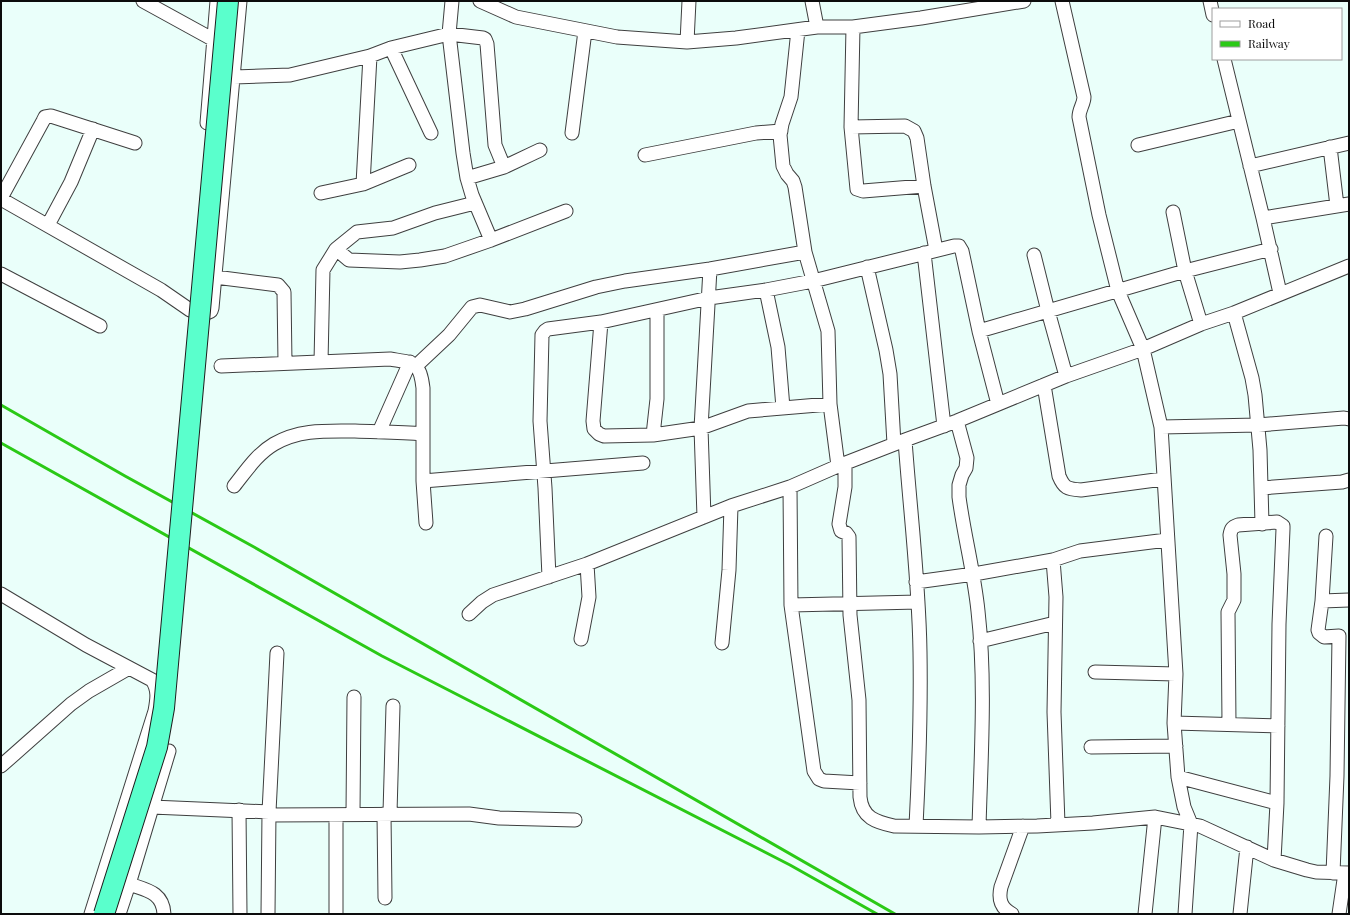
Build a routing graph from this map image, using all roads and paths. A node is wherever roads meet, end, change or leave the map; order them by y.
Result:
1 (143, 1) edge
2 (217, 1) edge
3 (228, 1) edge
4 (240, 1) edge
5 (452, 1) edge
6 (480, 1) edge
7 (689, 1) edge
8 (812, 1) edge
9 (1024, 1) edge
10 (1062, 1) edge
11 (853, 27) junction
12 (817, 28) junction
13 (798, 30) junction
14 (585, 31) junction
15 (449, 34) junction
16 (214, 40) junction
17 (687, 42) junction
18 (237, 45) junction
19 (391, 48) junction
20 (370, 56) junction
21 (1224, 60) edge
22 (234, 77) junction
23 (1238, 121) junction
24 (851, 127) junction
25 (93, 129) junction
26 (781, 131) junction
27 (572, 133) dead end
28 (431, 134) dead end
29 (135, 142) dead end
30 (1349, 143) edge
31 (1138, 144) dead end
32 (1330, 147) junction
33 (540, 150) dead end
34 (645, 155) dead end
35 (409, 165) dead end
36 (1250, 166) junction
37 (504, 167) junction
38 (467, 178) junction
39 (363, 184) junction
40 (924, 186) junction
41 (321, 193) dead end
42 (1, 199) edge
43 (475, 203) junction
44 (1343, 205) edge
45 (566, 211) dead end
46 (1173, 212) dead end
47 (1263, 218) junction
48 (48, 225) junction
49 (491, 240) junction
50 (336, 249) junction
51 (1271, 249) junction
52 (805, 252) junction
53 (930, 252) junction
54 (1034, 255) dead end
55 (1349, 266) edge
56 (867, 267) junction
57 (710, 269) junction
58 (1185, 271) junction
59 (1, 274) edge
60 (215, 277) junction
61 (813, 281) junction
62 (766, 290) junction
63 (1118, 290) junction
64 (1280, 293) junction
65 (709, 298) junction
66 (190, 310) junction
67 (657, 310) junction
68 (1048, 311) junction
69 (1234, 313) junction
70 (601, 322) junction
71 (1201, 324) junction
72 (100, 326) dead end
73 (979, 331) junction
74 (1140, 343) junction
75 (321, 362) junction
76 (285, 363) junction
77 (413, 364) junction
78 (221, 366) dead end
79 (1066, 376) junction
80 (1044, 385) junction
81 (830, 404) junction
82 (998, 404) junction
83 (783, 408) junction
84 (1349, 419) edge
85 (957, 422) junction
86 (1258, 425) junction
87 (944, 426) junction
88 (1161, 427) junction
89 (701, 428) junction
90 (379, 432) junction
91 (423, 434) junction
92 (653, 435) junction
93 (899, 442) junction
94 (643, 463) dead end
95 (841, 464) junction
96 (544, 471) junction
97 (1163, 480) junction
98 (1349, 480) edge
99 (423, 481) junction
100 (234, 486) dead end
101 (790, 487) junction
102 (1261, 488) junction
103 (731, 506) junction
104 (704, 517) junction
105 (426, 523) dead end
106 (1262, 524) junction
107 (1326, 536) dead end
108 (1167, 540) junction
109 (1053, 560) junction
110 (587, 564) junction
111 (974, 574) junction
112 (549, 578) junction
113 (916, 582) junction
114 (1, 594) edge
115 (1349, 600) edge
116 (1322, 601) junction
117 (918, 602) junction
118 (850, 603) junction
119 (791, 605) junction
120 (469, 614) dead end
121 (1055, 623) junction
122 (1344, 636) edge
123 (581, 639) dead end
124 (980, 641) junction
125 (722, 643) dead end
126 (277, 653) dead end
127 (1344, 663) edge
128 (129, 668) junction
129 (1095, 672) dead end
130 (1176, 674) junction
131 (354, 697) dead end
132 (393, 706) dead end
133 (1174, 723) junction
134 (1229, 724) junction
135 (1278, 726) junction
136 (1176, 746) junction
137 (1091, 747) dead end
138 (169, 751) dead end
139 (1, 766) edge
140 (1178, 778) junction
141 (860, 783) junction
142 (1277, 803) junction
143 (152, 807) junction
144 (239, 810) junction
145 (269, 813) junction
146 (352, 814) junction
147 (387, 814) junction
148 (336, 815) junction
149 (1155, 817) junction
150 (575, 820) dead end
151 (1058, 824) junction
152 (1191, 824) junction
153 (916, 826) junction
154 (1023, 826) junction
155 (979, 827) junction
156 (1247, 847) junction
157 (1274, 860) junction
158 (1342, 873) edge
159 (129, 884) junction
160 (385, 898) dead end
161 (91, 914) edge
162 (104, 914) edge
163 (119, 914) edge
164 (164, 914) edge
165 (240, 914) edge
166 (268, 914) edge
167 (336, 914) edge
168 (1012, 914) edge
169 (1145, 914) edge
170 (1185, 914) edge
171 (1240, 914) edge
172 (1339, 914) edge

1 - 16 street
2 - 16 street
3 - 162 main road, bridge
4 - 18 street
5 - 15 street
6 - 14 street
7 - 17 street
8 - 12 street
9 - 11 street
10 - 63 street
11 - 12 street
11 - 24 street
12 - 13 street
13 - 17 street
13 - 26 street
14 - 17 street
14 - 27 street
15 - 19 street
15 - 37 street
15 - 38 street
16 - 18 street
16 - 66 street
18 - 22 street
19 - 20 street
19 - 28 street
20 - 22 street
20 - 39 street
21 - 23 street
22 - 60 street
23 - 31 street
23 - 36 street
24 - 40 street
24 - 40 street
25 - 29 street
25 - 42 street
25 - 48 street
26 - 34 street
26 - 52 street
30 - 32 street
32 - 36 street
32 - 44 street
33 - 37 street
35 - 39 street
36 - 47 street
37 - 38 street
38 - 43 street
39 - 41 street
40 - 53 street
42 - 48 street
43 - 49 street
43 - 50 street
44 - 47 street
45 - 49 street
46 - 58 street
47 - 51 street
48 - 66 street
49 - 50 street
50 - 75 street
51 - 58 street
51 - 64 street
52 - 57 street
52 - 61 street
53 - 56 street
53 - 73 street
53 - 87 street
54 - 68 street
55 - 64 street
56 - 61 street
56 - 93 street
57 - 65 street
57 - 77 street
58 - 63 street
58 - 71 street
59 - 72 street
60 - 66 street
60 - 76 street
61 - 62 street
61 - 81 street
62 - 65 street
62 - 83 street
63 - 68 street
63 - 74 street
64 - 69 street
65 - 67 street
65 - 89 street
67 - 70 street
67 - 92 street
68 - 73 street
68 - 79 street
69 - 71 street
69 - 86 street
70 - 92 street
70 - 96 street
71 - 74 street
73 - 82 street
74 - 79 street
74 - 88 street
75 - 76 street
75 - 77 street
76 - 78 street
77 - 90 street
77 - 91 street
79 - 80 street
80 - 82 street
80 - 97 street
81 - 83 street
81 - 95 street
82 - 85 street
83 - 89 street
84 - 86 street
85 - 87 street
85 - 111 street
86 - 88 street
86 - 102 street
87 - 93 street
88 - 97 street
89 - 92 street
89 - 104 street
90 - 91 street
90 - 100 street
91 - 99 street
93 - 95 street
93 - 113 street
94 - 96 street
95 - 101 street
95 - 118 street
96 - 99 street
96 - 112 street
97 - 108 street
98 - 102 street
99 - 105 street
101 - 103 street
101 - 119 street
102 - 106 street
103 - 104 street
103 - 125 street
104 - 110 street
106 - 134 street
106 - 135 street
107 - 116 street
108 - 109 street
108 - 130 street
109 - 111 street
109 - 121 street
110 - 112 street
110 - 123 street
111 - 113 street
111 - 124 street
112 - 120 street
113 - 117 street
114 - 128 street
115 - 116 street
116 - 122 street
117 - 118 street
117 - 153 street
118 - 119 street
118 - 141 street
119 - 141 street
121 - 124 street
121 - 151 street
122 - 127 street
124 - 155 street
126 - 145 street
127 - 158 street
128 - 139 street
128 - 161 street
129 - 130 street
130 - 133 street
131 - 146 street
132 - 147 street
133 - 134 street
133 - 136 street
134 - 135 street
135 - 142 street
136 - 137 street
136 - 140 street
138 - 143 street
140 - 142 street
140 - 152 street
141 - 153 street
142 - 157 street
143 - 144 street
143 - 159 street
144 - 145 street
144 - 165 street
145 - 148 street
145 - 166 street
146 - 147 street
146 - 148 street
147 - 150 street
147 - 160 street
148 - 167 street
149 - 151 street
149 - 152 street
149 - 169 street
151 - 154 street
152 - 156 street
152 - 170 street
153 - 155 street
154 - 155 street
154 - 168 street
156 - 157 street
156 - 171 street
157 - 158 street
158 - 172 street
159 - 163 street
159 - 164 street

